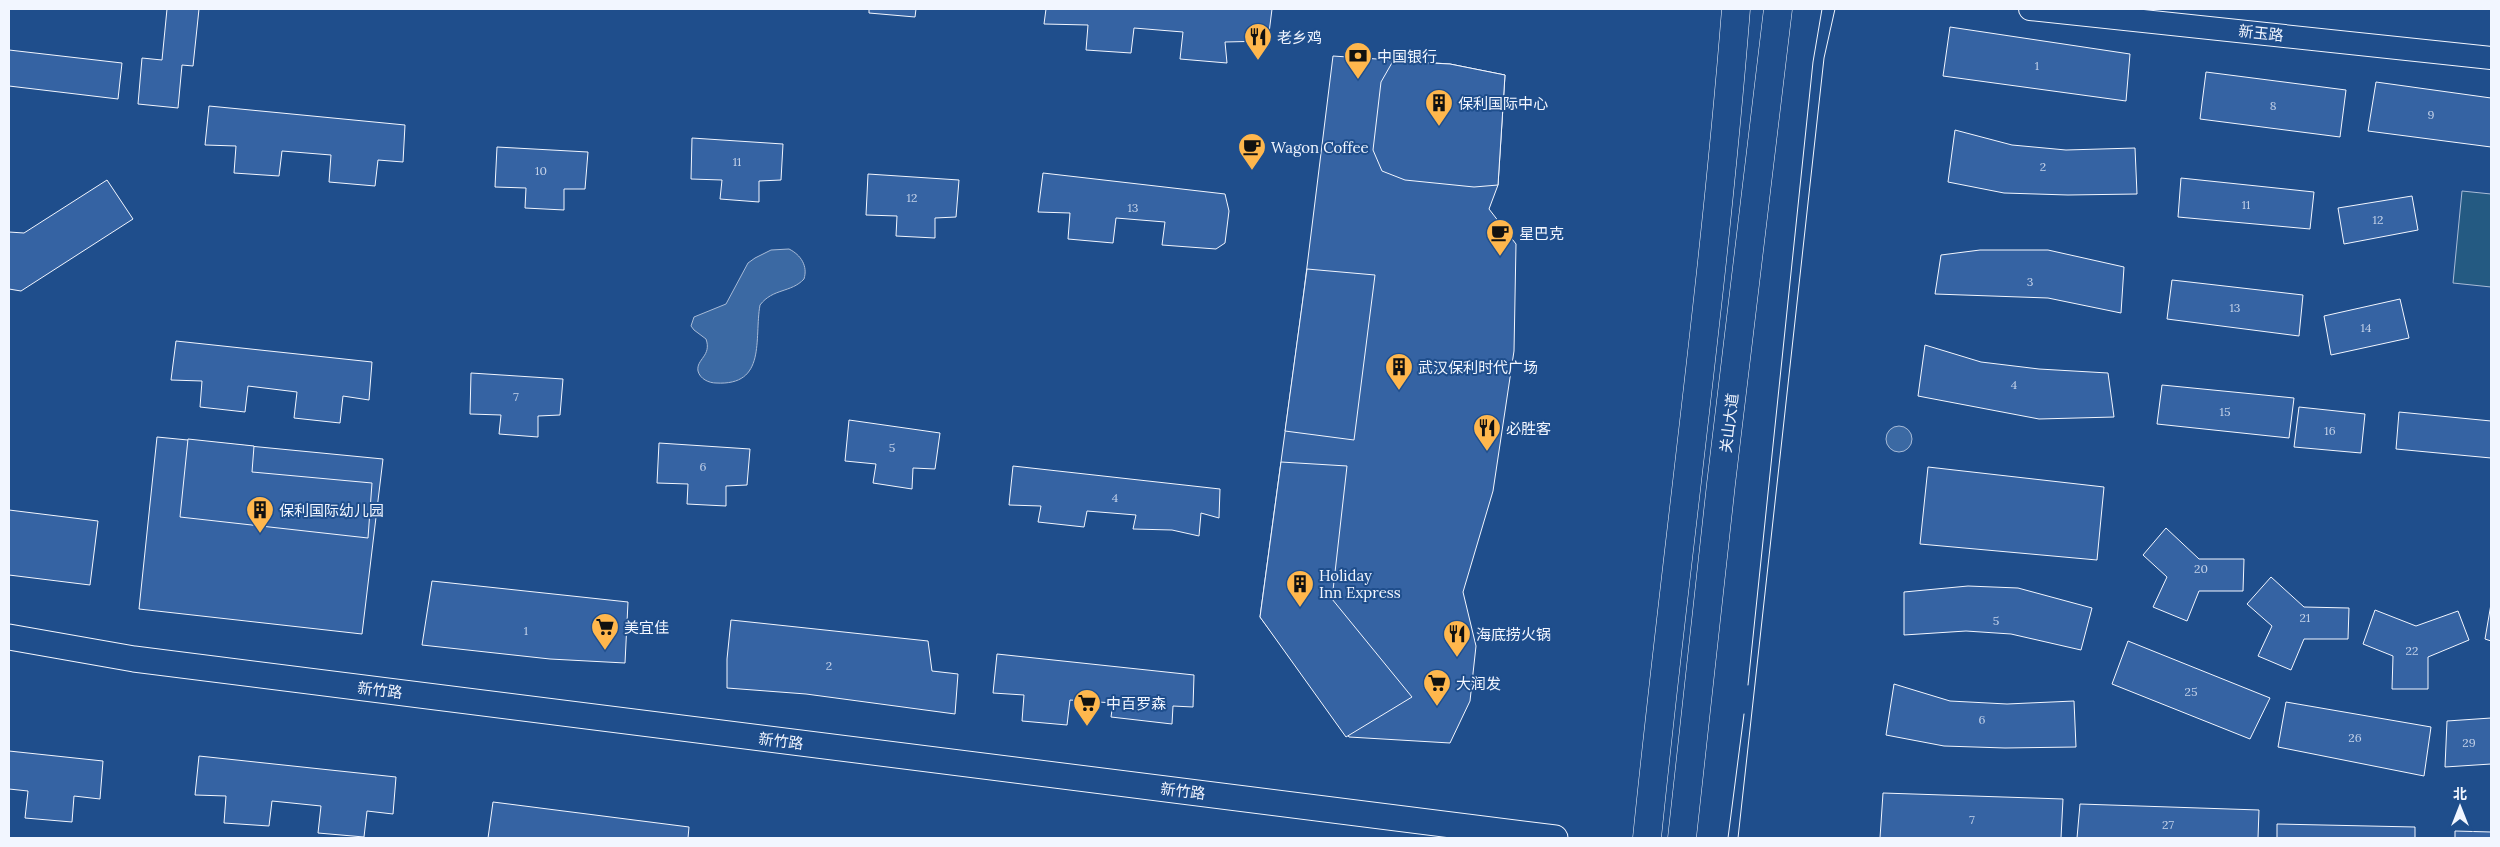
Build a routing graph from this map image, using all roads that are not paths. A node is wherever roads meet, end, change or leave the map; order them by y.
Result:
1 (1736, 9) edge
2 (1778, 9) edge
3 (2030, 9) edge
4 (2491, 58) edge
5 (9, 637) edge
6 (1555, 838) edge
7 (1647, 838) edge
8 (1682, 838) edge

1 - 7 main road
2 - 8 main road, 关山大道
3 - 4 street, 新玉路
5 - 6 main road, 新竹路

